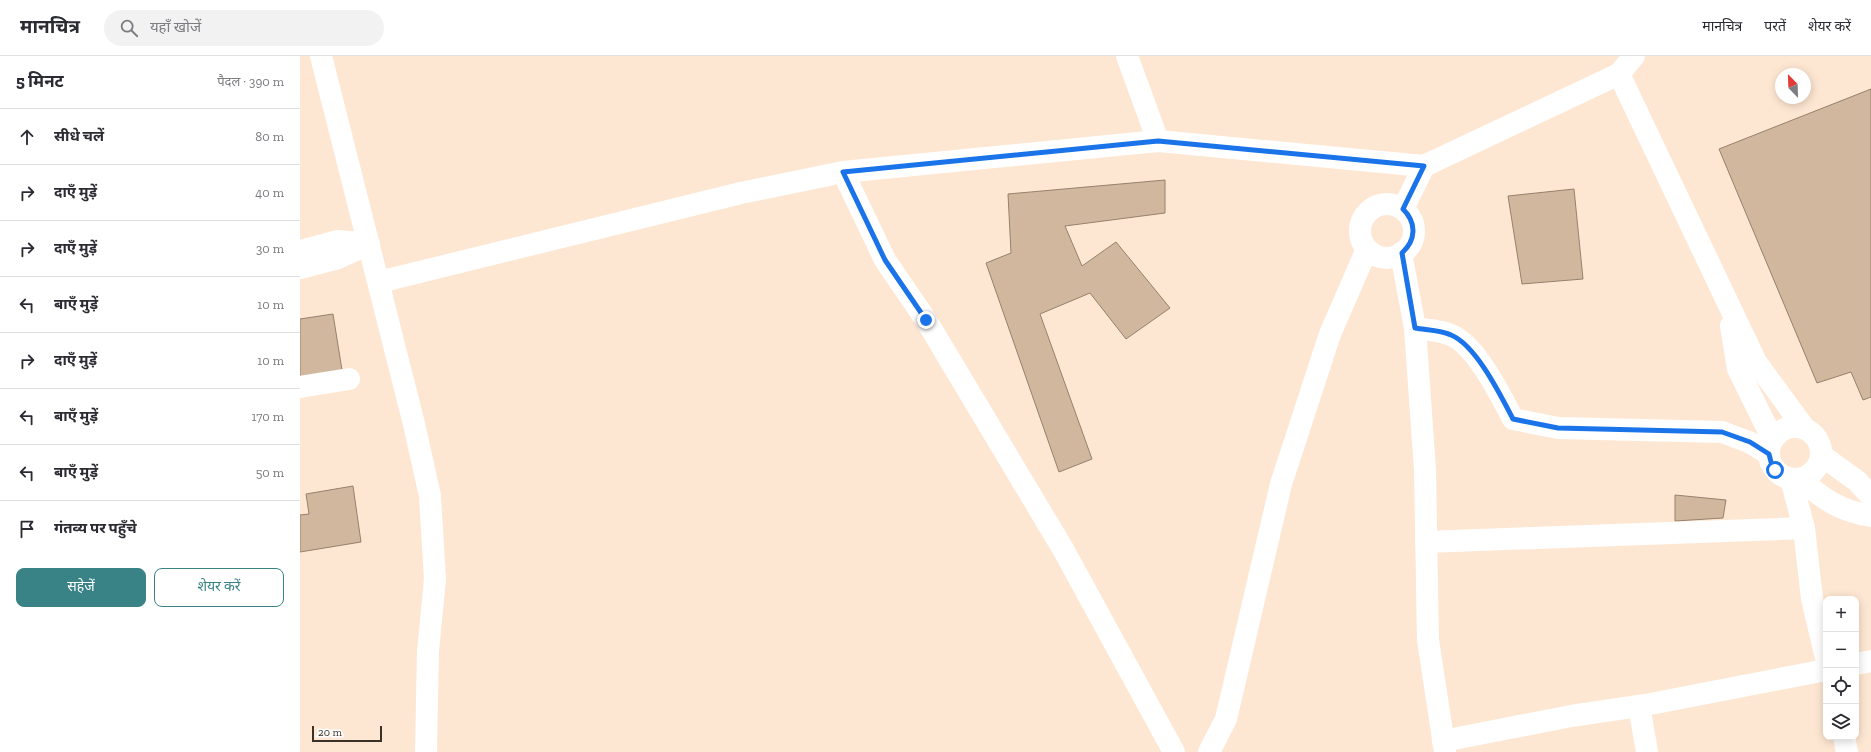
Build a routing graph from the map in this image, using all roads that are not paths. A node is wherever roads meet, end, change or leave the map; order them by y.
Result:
1 (321, 56) edge
2 (1127, 56) edge
3 (1634, 56) edge
4 (1619, 74) junction
5 (1158, 141) junction
6 (1424, 166) junction
7 (843, 172) junction
8 (1403, 209) junction
9 (369, 244) junction
10 (1367, 249) junction
11 (300, 251) edge
12 (1402, 253) junction
13 (300, 268) edge
14 (379, 282) junction
15 (1728, 302) junction
16 (1415, 328) junction
17 (349, 380) dead end
18 (300, 387) edge
19 (1805, 429) junction
20 (1771, 447) junction
21 (1821, 455) junction
22 (1795, 479) junction
23 (1871, 496) edge
24 (1871, 516) edge
25 (1804, 528) junction
26 (1426, 542) junction
27 (1823, 645) edge
28 (1871, 661) edge
29 (1859, 663) edge
30 (1823, 671) edge
31 (1639, 706) junction
32 (1845, 740) edge
33 (1444, 746) edge
34 (426, 752) edge
35 (1174, 752) edge
36 (1209, 752) edge
37 (1647, 752) edge
38 (1847, 752) edge

1 - 9 street
2 - 5 street
3 - 4 street
4 - 6 street
4 - 15 street
5 - 6 street
5 - 7 street
6 - 8 street
7 - 14 street
7 - 35 street
8 - 10 street
8 - 12 street
9 - 11 street
9 - 13 street
9 - 14 street
10 - 12 street
10 - 36 street
12 - 16 street
14 - 34 street
15 - 19 street
15 - 20 street
16 - 20 street
16 - 26 street
17 - 18 street
19 - 20 street
19 - 21 street
20 - 22 street
21 - 22 street
21 - 23 street
22 - 24 street
22 - 25 street
25 - 26 street
25 - 27 street
26 - 33 street
28 - 29 street
30 - 31 street
31 - 33 street
31 - 37 street
32 - 38 street

